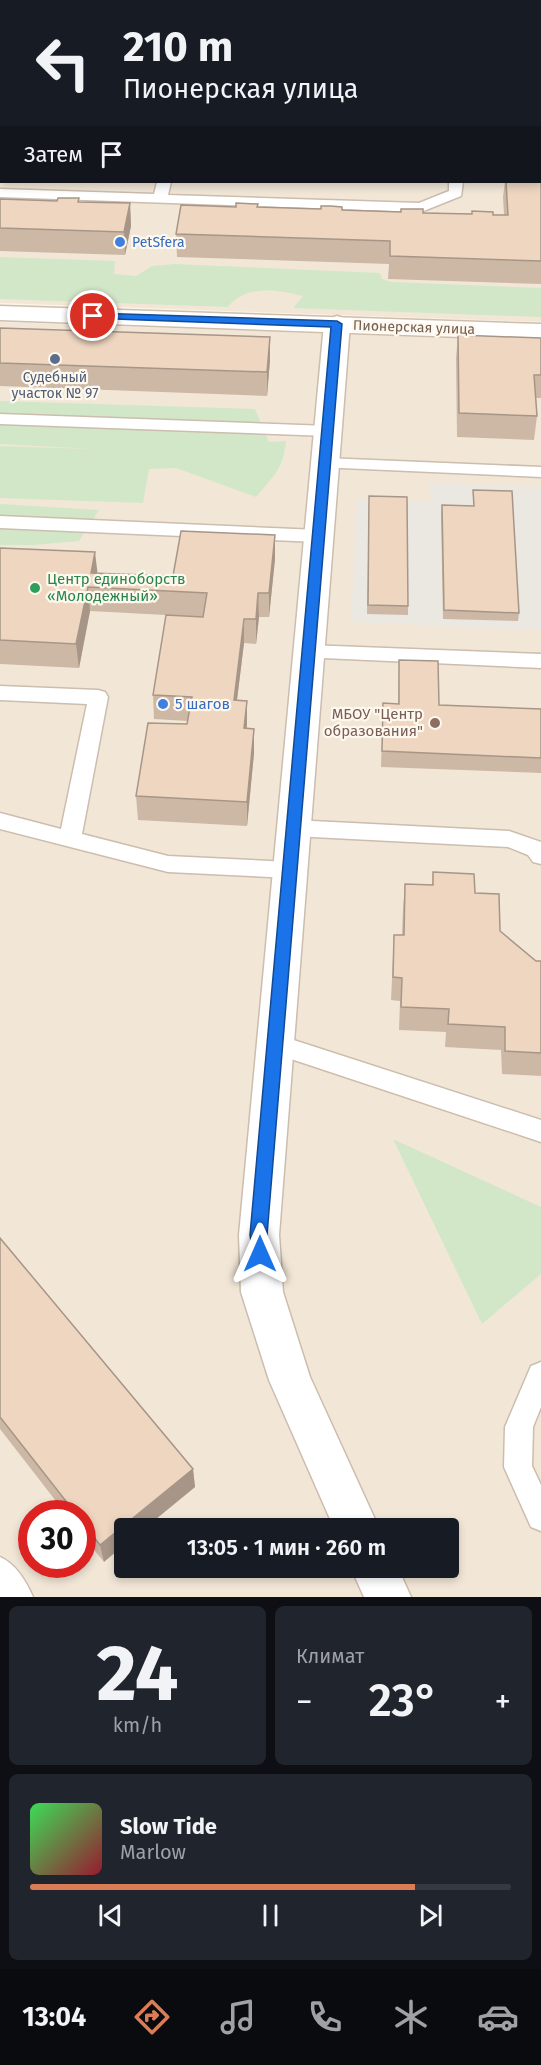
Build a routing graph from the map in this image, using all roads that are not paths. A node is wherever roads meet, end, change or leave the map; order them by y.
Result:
1 (164, 183) edge
2 (456, 183) edge
3 (0, 193) edge
4 (160, 199) junction
5 (0, 313) edge
6 (337, 324) junction
7 (541, 332) edge
8 (0, 419) edge
9 (326, 447) junction
10 (541, 472) edge
11 (0, 522) edge
12 (318, 537) junction
13 (308, 652) junction
14 (541, 661) edge
15 (0, 693) edge
16 (0, 821) edge
17 (293, 828) junction
18 (70, 839) junction
19 (541, 856) edge
20 (290, 870) junction
21 (275, 1044) junction
22 (541, 1131) edge
23 (541, 1376) edge
24 (541, 1517) edge
25 (352, 1518) edge
26 (0, 1572) edge
27 (379, 1578) edge
28 (18, 1597) edge
29 (388, 1597) edge

1 - 4 lane
2 - 4 lane
3 - 4 lane
5 - 6 street, Пионерская улица
6 - 7 street, Пионерская улица
6 - 9 street
8 - 9 lane
9 - 10 lane
9 - 12 street
11 - 12 lane
12 - 13 street
13 - 14 lane
13 - 17 street
15 - 18 lane
16 - 18 lane
17 - 19 lane
17 - 20 street
18 - 20 lane
20 - 21 street
21 - 22 lane
21 - 25 street
23 - 24 lane
26 - 28 lane
27 - 29 street

